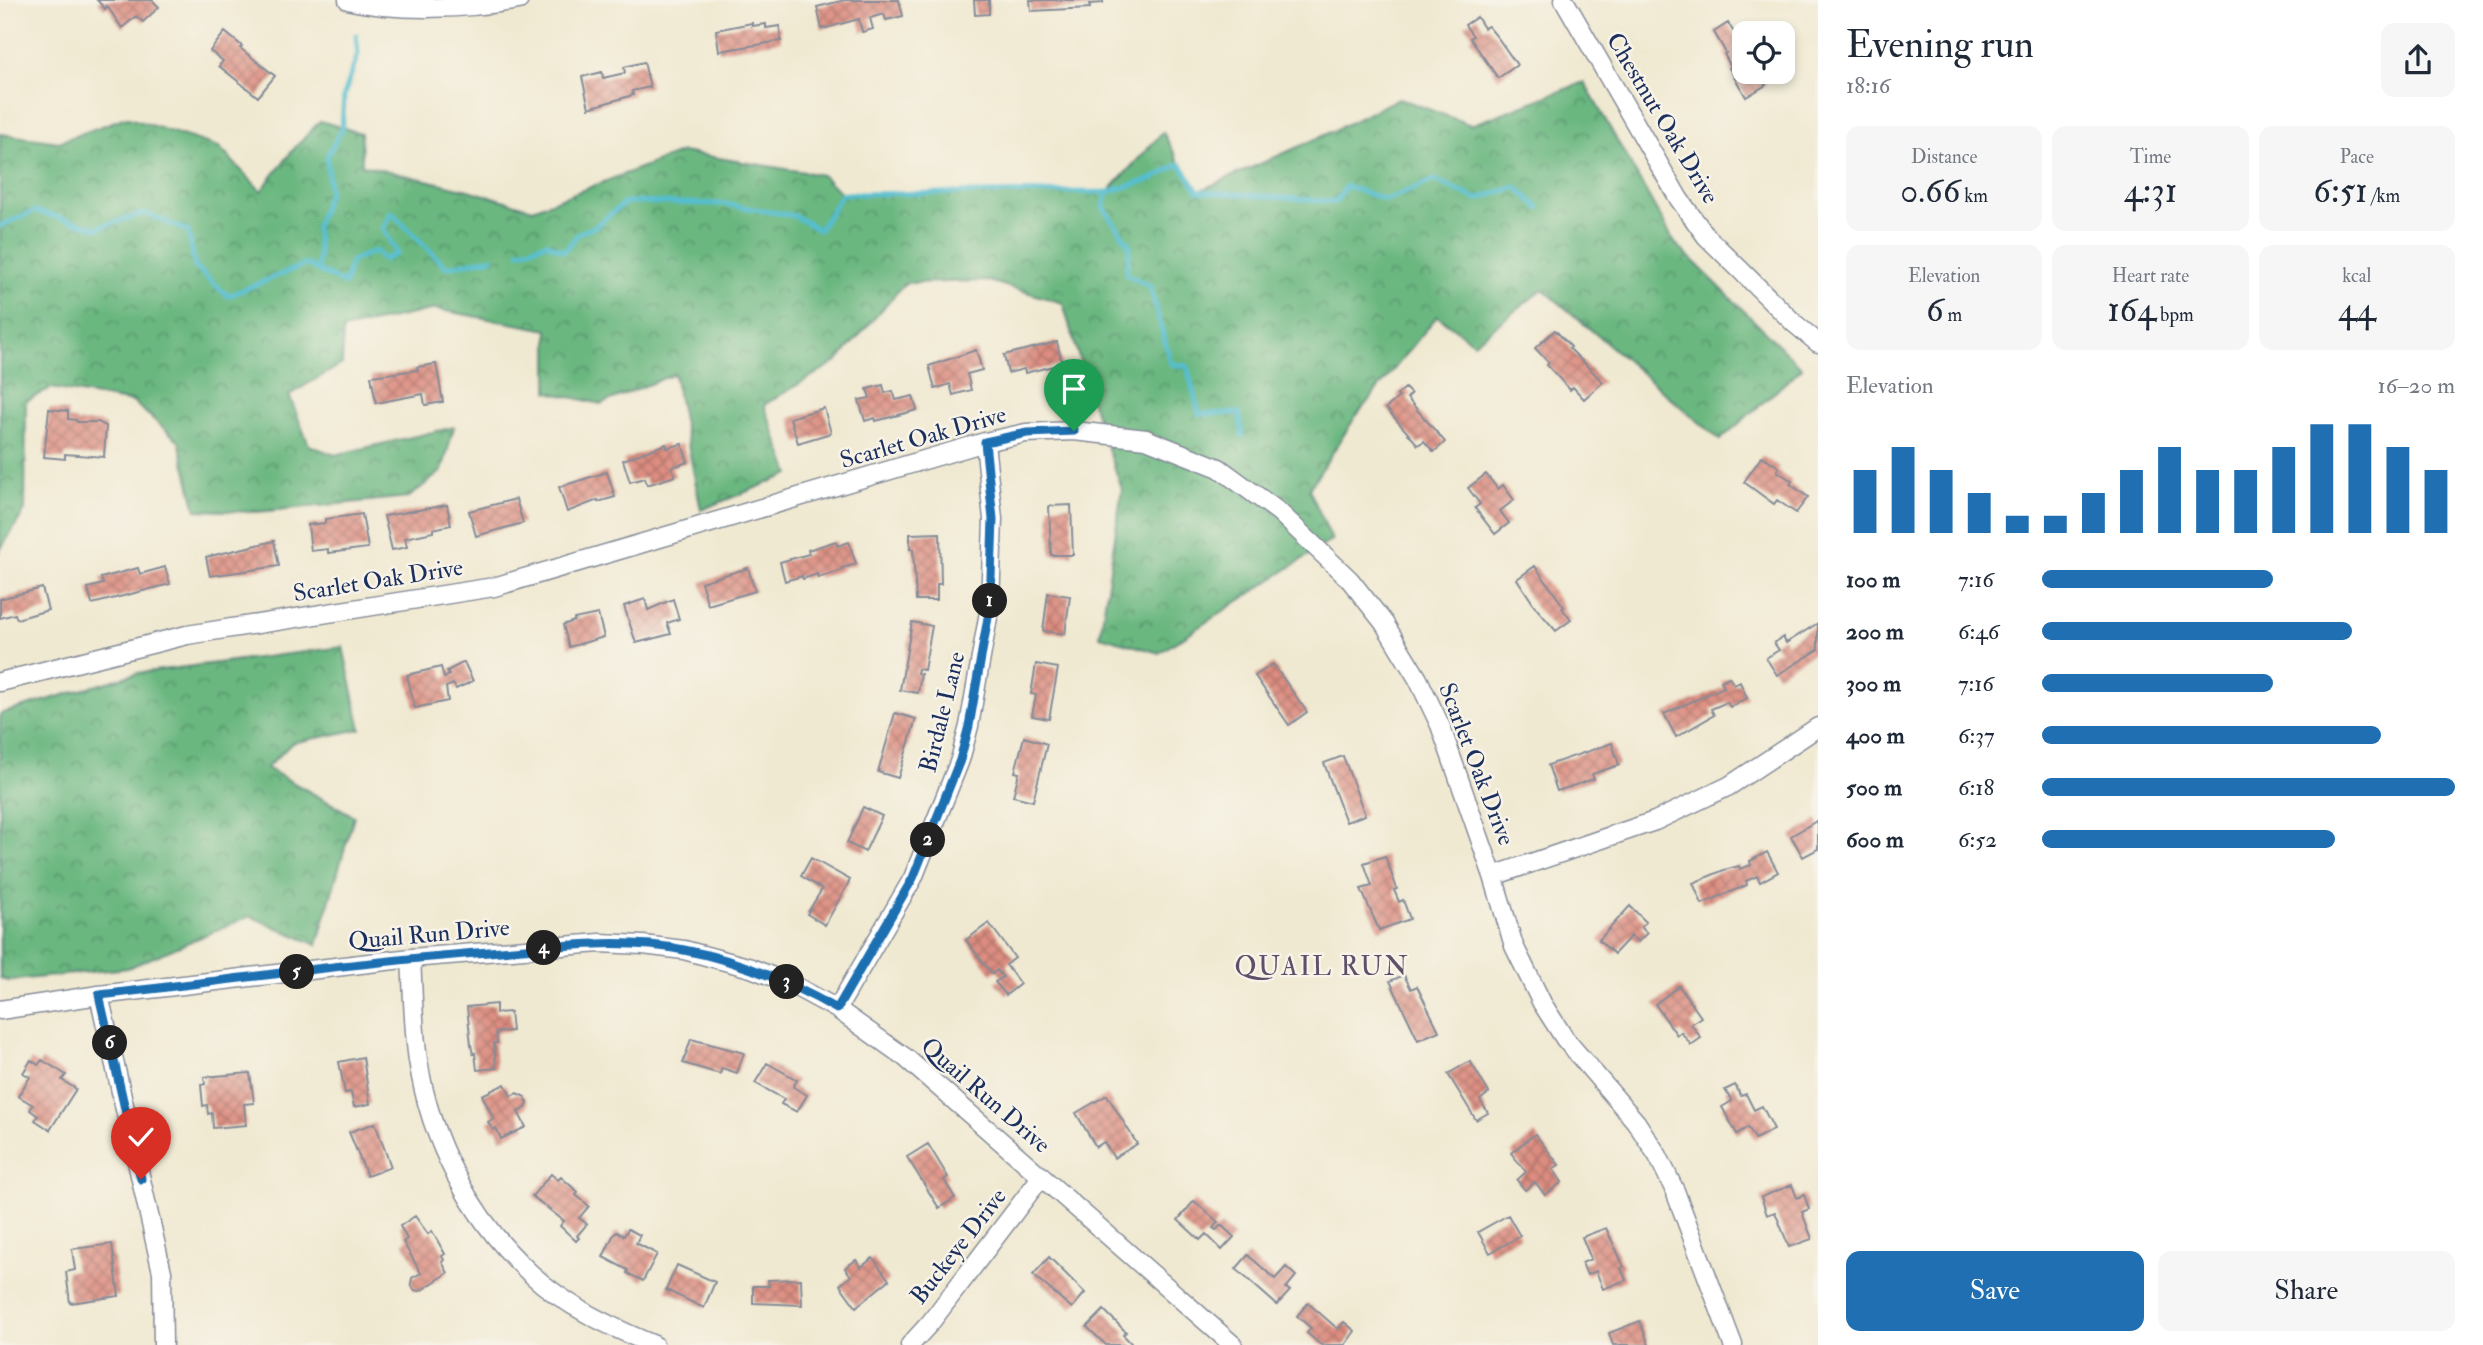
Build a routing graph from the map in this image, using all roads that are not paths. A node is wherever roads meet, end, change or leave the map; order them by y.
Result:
1 (348, 0) edge
2 (519, 0) edge
3 (1564, 0) edge
4 (1818, 343) edge
5 (985, 442) junction
6 (0, 682) edge
7 (1818, 727) edge
8 (1493, 876) junction
9 (411, 958) junction
10 (99, 995) junction
11 (837, 1009) junction
12 (0, 1010) edge
13 (1042, 1176) junction
14 (163, 1345) edge
15 (654, 1345) edge
16 (910, 1345) edge
17 (1233, 1345) edge
18 (1733, 1345) edge

1 - 2 street
3 - 4 street, Chestnut Oak Drive
5 - 6 street, Scarlet Oak Drive
5 - 8 street, Scarlet Oak Drive
5 - 11 street, Birdale Lane
7 - 8 street
8 - 18 street, Scarlet Oak Drive
9 - 10 street, Quail Run Drive
9 - 11 street, Quail Run Drive
9 - 15 street
10 - 12 street, Quail Run Drive
10 - 14 street
11 - 13 street, Quail Run Drive
13 - 16 street, Buckeye Drive
13 - 17 street, Quail Run Drive

